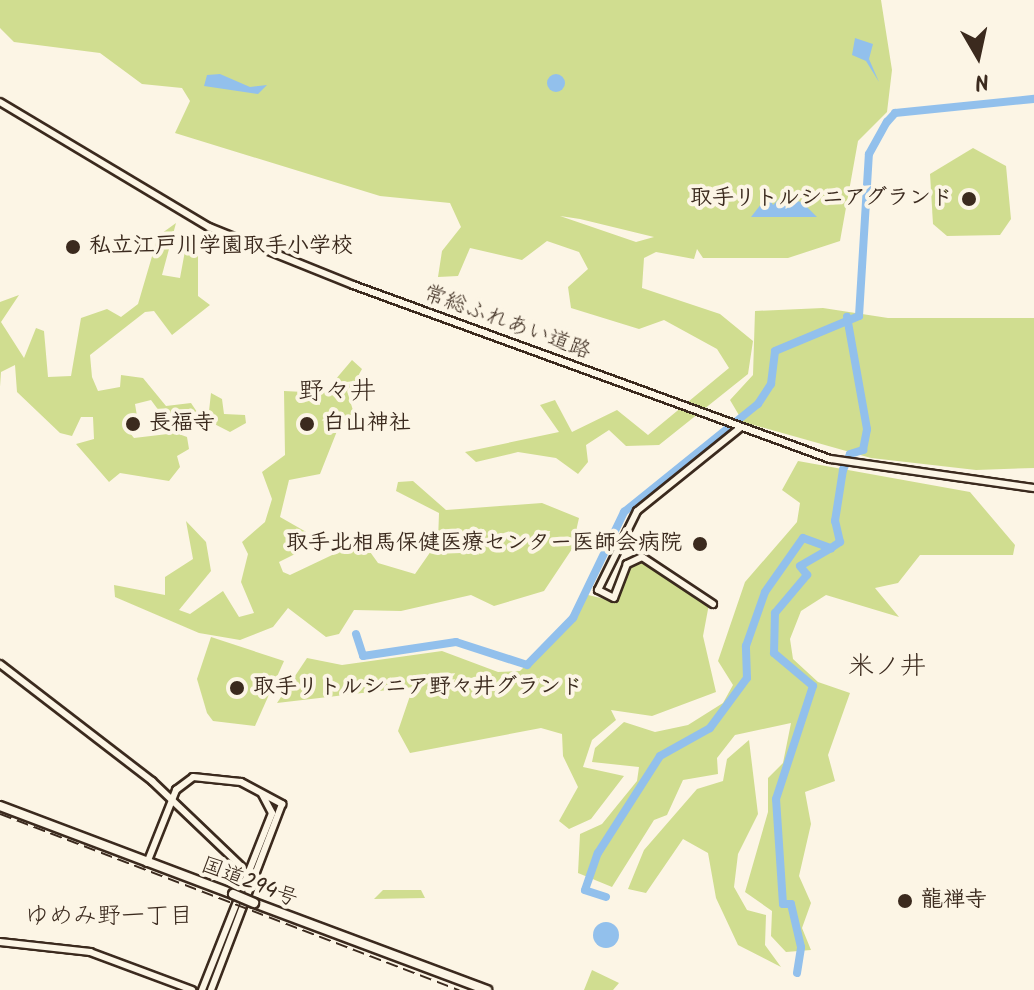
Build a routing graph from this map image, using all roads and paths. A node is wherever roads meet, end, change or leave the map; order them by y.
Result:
1 (0, 102) edge
2 (740, 428) junction
3 (1034, 488) edge
4 (713, 604) dead end
5 (0, 664) edge
6 (241, 782) junction
7 (171, 804) junction
8 (0, 806) edge
9 (147, 863) junction
10 (242, 867) dead end
11 (0, 942) edge
12 (192, 990) edge
13 (202, 990) edge
14 (211, 990) edge
15 (487, 990) edge

1 - 2 street, 常総ふれあい道路
2 - 3 street, 常総ふれあい道路
2 - 4 street
5 - 7 street
6 - 7 street
6 - 13 street
6 - 14 street
7 - 9 street
7 - 10 street
8 - 9 highway, 国道294号
9 - 15 highway, 国道294号, bridge
11 - 12 street

